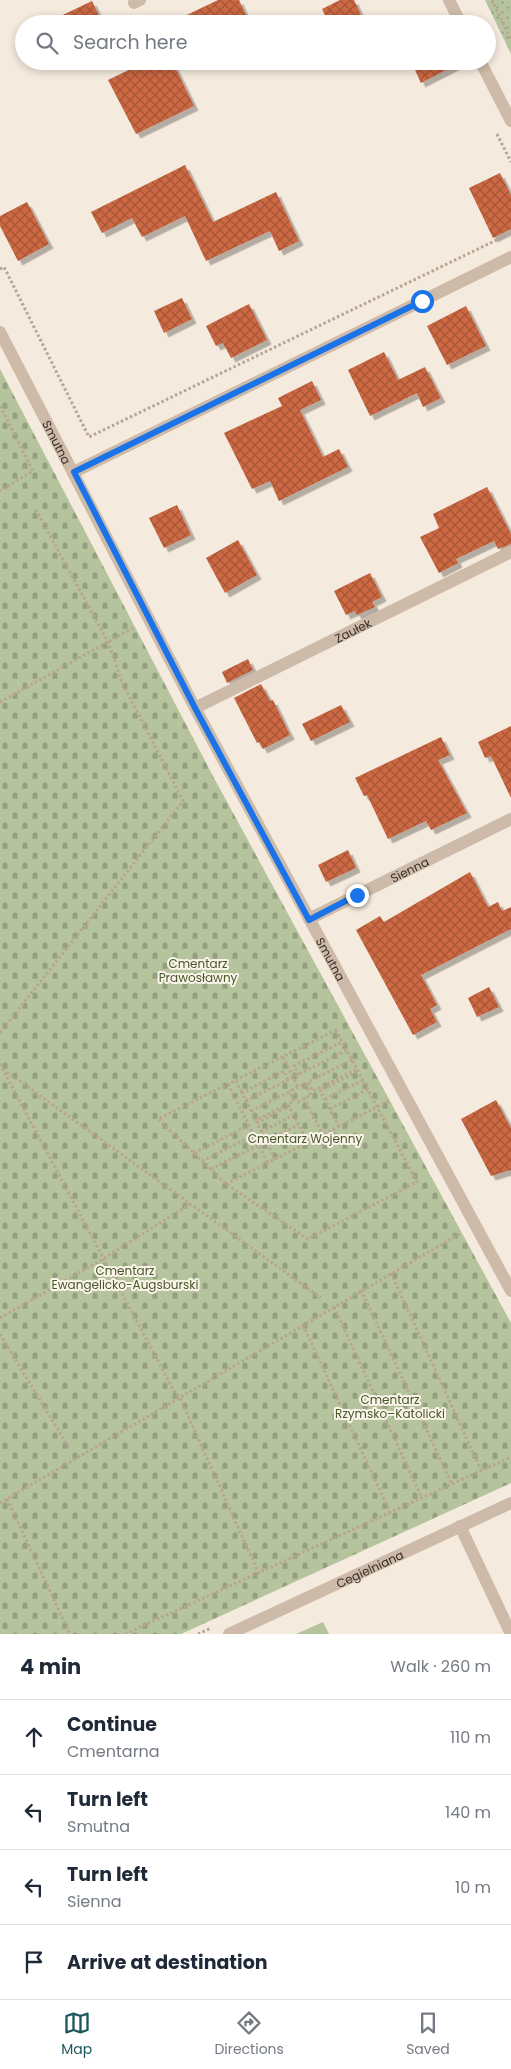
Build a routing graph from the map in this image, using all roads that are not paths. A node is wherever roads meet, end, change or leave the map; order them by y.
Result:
1 (449, 0) edge
2 (456, 15) edge
3 (485, 70) edge
4 (511, 121) edge
5 (511, 257) edge
6 (0, 332) edge
7 (74, 472) junction
8 (511, 552) edge
9 (195, 708) junction
10 (511, 818) edge
11 (309, 920) junction
12 (511, 1291) edge
13 (511, 1503) edge
14 (460, 1526) junction
15 (229, 1634) edge
16 (510, 1634) edge

1 - 2 street
3 - 4 street
5 - 7 street
6 - 7 street, Smutna
7 - 9 street, Smutna
8 - 9 street, Zaułek
9 - 11 street, Smutna
10 - 11 street, Sienna
11 - 12 street, Smutna
13 - 14 street, Cegielniana
14 - 15 street, Cegielniana
14 - 16 street

